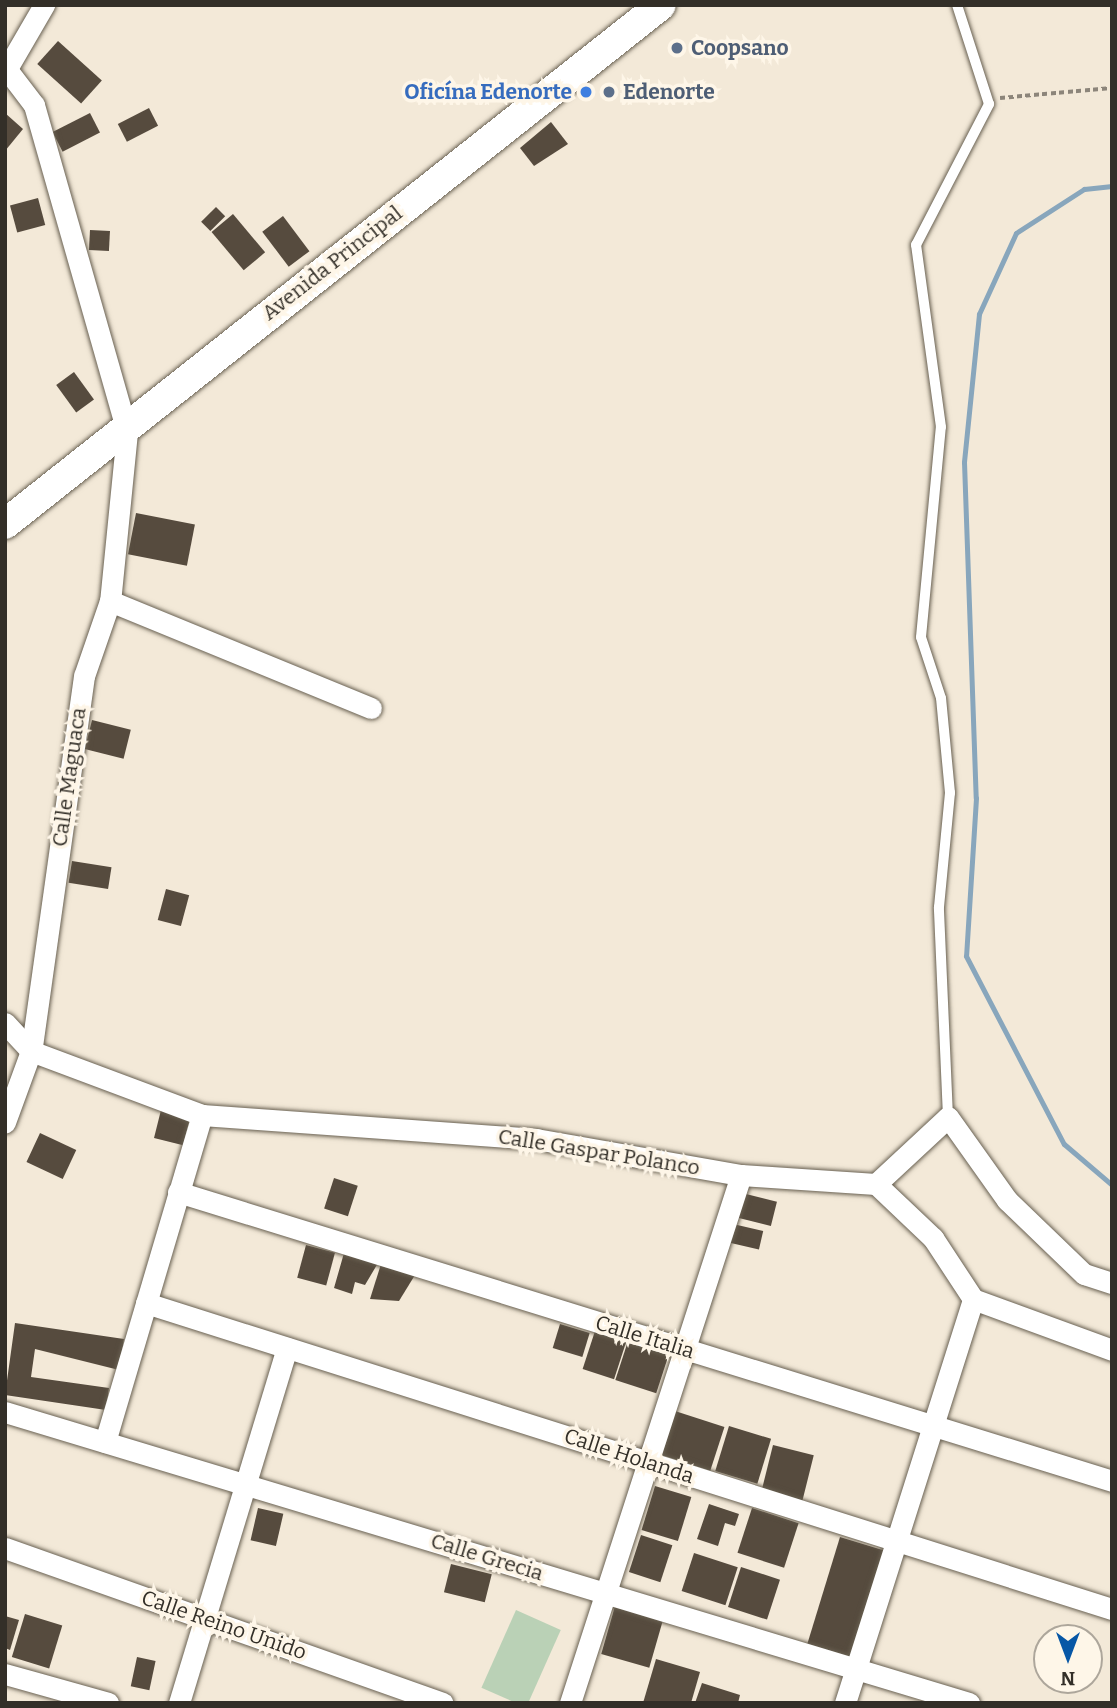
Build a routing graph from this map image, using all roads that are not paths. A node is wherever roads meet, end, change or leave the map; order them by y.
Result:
1 (44, 5) edge
2 (661, 5) edge
3 (957, 5) edge
4 (6, 69) edge
5 (127, 432) junction
6 (5, 524) edge
7 (110, 601) junction
8 (372, 708) dead end
9 (5, 1023) edge
10 (5, 1037) edge
11 (31, 1051) junction
12 (202, 1115) junction
13 (948, 1117) junction
14 (5, 1122) edge
15 (741, 1175) junction
16 (876, 1184) junction
17 (178, 1192) junction
18 (1112, 1283) edge
19 (973, 1299) junction
20 (146, 1303) junction
21 (286, 1348) junction
22 (685, 1349) junction
23 (1112, 1350) edge
24 (5, 1412) edge
25 (932, 1426) junction
26 (105, 1442) junction
27 (648, 1462) junction
28 (1112, 1481) edge
29 (244, 1484) junction
30 (896, 1541) junction
31 (5, 1548) edge
32 (606, 1593) junction
33 (1112, 1609) edge
34 (205, 1618) junction
35 (856, 1668) junction
36 (5, 1674) edge
37 (108, 1703) edge
38 (179, 1703) edge
39 (442, 1703) edge
40 (570, 1703) edge
41 (845, 1703) edge
42 (969, 1703) edge

1 - 4 street
2 - 5 main road, Avenida Principal
3 - 13 lane
4 - 5 street
5 - 6 main road, Avenida Principal
5 - 7 street, Calle Maguaca
7 - 8 street
7 - 11 street, Calle Maguaca
9 - 11 street, Calle Gaspar Polanco
10 - 11 street
11 - 12 street, Calle Gaspar Polanco
11 - 14 street, Calle Maguaca
12 - 15 street, Calle Gaspar Polanco
12 - 17 street
13 - 16 street
13 - 18 street
15 - 16 street, Calle Gaspar Polanco
15 - 22 street
16 - 19 street
17 - 20 street
17 - 22 street, Calle Italia
19 - 23 street
19 - 25 street
20 - 21 street, Calle Holanda
20 - 26 street
21 - 27 street, Calle Holanda
21 - 29 street
22 - 25 street, Calle Italia
22 - 27 street
24 - 26 street, Calle Grecia
25 - 28 street, Calle Italia
25 - 30 street
26 - 29 street, Calle Grecia
27 - 30 street, Calle Holanda
27 - 32 street
29 - 32 street, Calle Grecia
29 - 34 street
30 - 33 street, Calle Holanda
30 - 35 street
31 - 34 street, Calle Reino Unido
32 - 35 street, Calle Grecia
32 - 40 street
34 - 38 street
34 - 39 street, Calle Reino Unido
35 - 41 street
35 - 42 street, Calle Grecia
36 - 37 street

